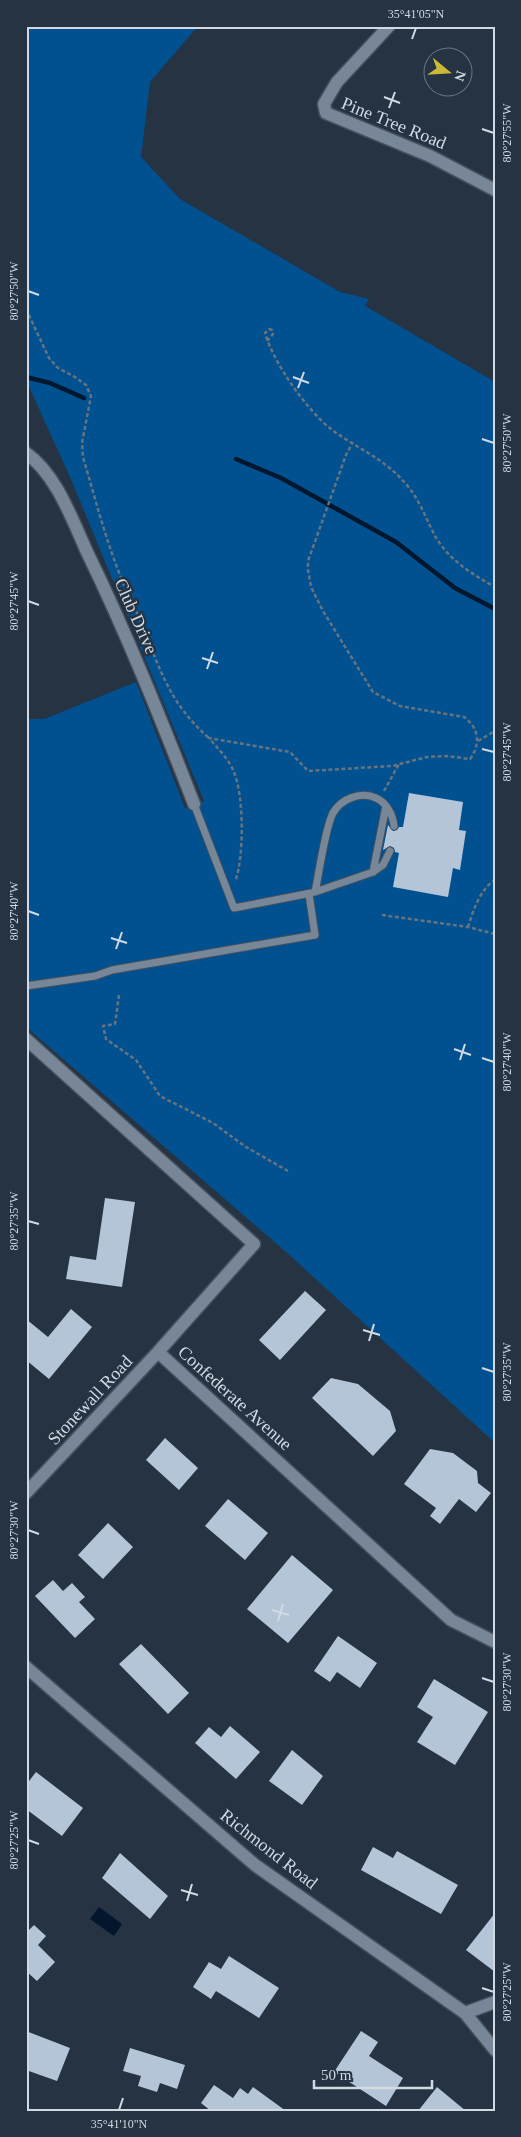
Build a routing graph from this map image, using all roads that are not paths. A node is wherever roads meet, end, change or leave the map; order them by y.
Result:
1 (389, 26) edge
2 (495, 190) edge
3 (26, 453) edge
4 (194, 804) joint
5 (386, 806) junction
6 (394, 826) dead end
7 (390, 851) dead end
8 (373, 872) junction
9 (312, 893) junction
10 (26, 986) edge
11 (26, 1039) edge
12 (158, 1352) junction
13 (26, 1493) edge
14 (495, 1642) edge
15 (26, 1667) edge
16 (495, 2002) edge
17 (465, 2013) junction
18 (495, 2050) edge

1 - 2 street, Pine Tree Road
3 - 4 street, Club Drive
4 - 9 lane
5 - 6 lane
5 - 8 lane
5 - 9 lane
7 - 8 lane
8 - 9 lane
9 - 10 lane
11 - 12 street, Confederate Avenue
12 - 13 street, Stonewall Road
12 - 14 street, Confederate Avenue
15 - 17 street, Richmond Road
16 - 17 street
17 - 18 street, Richmond Road

